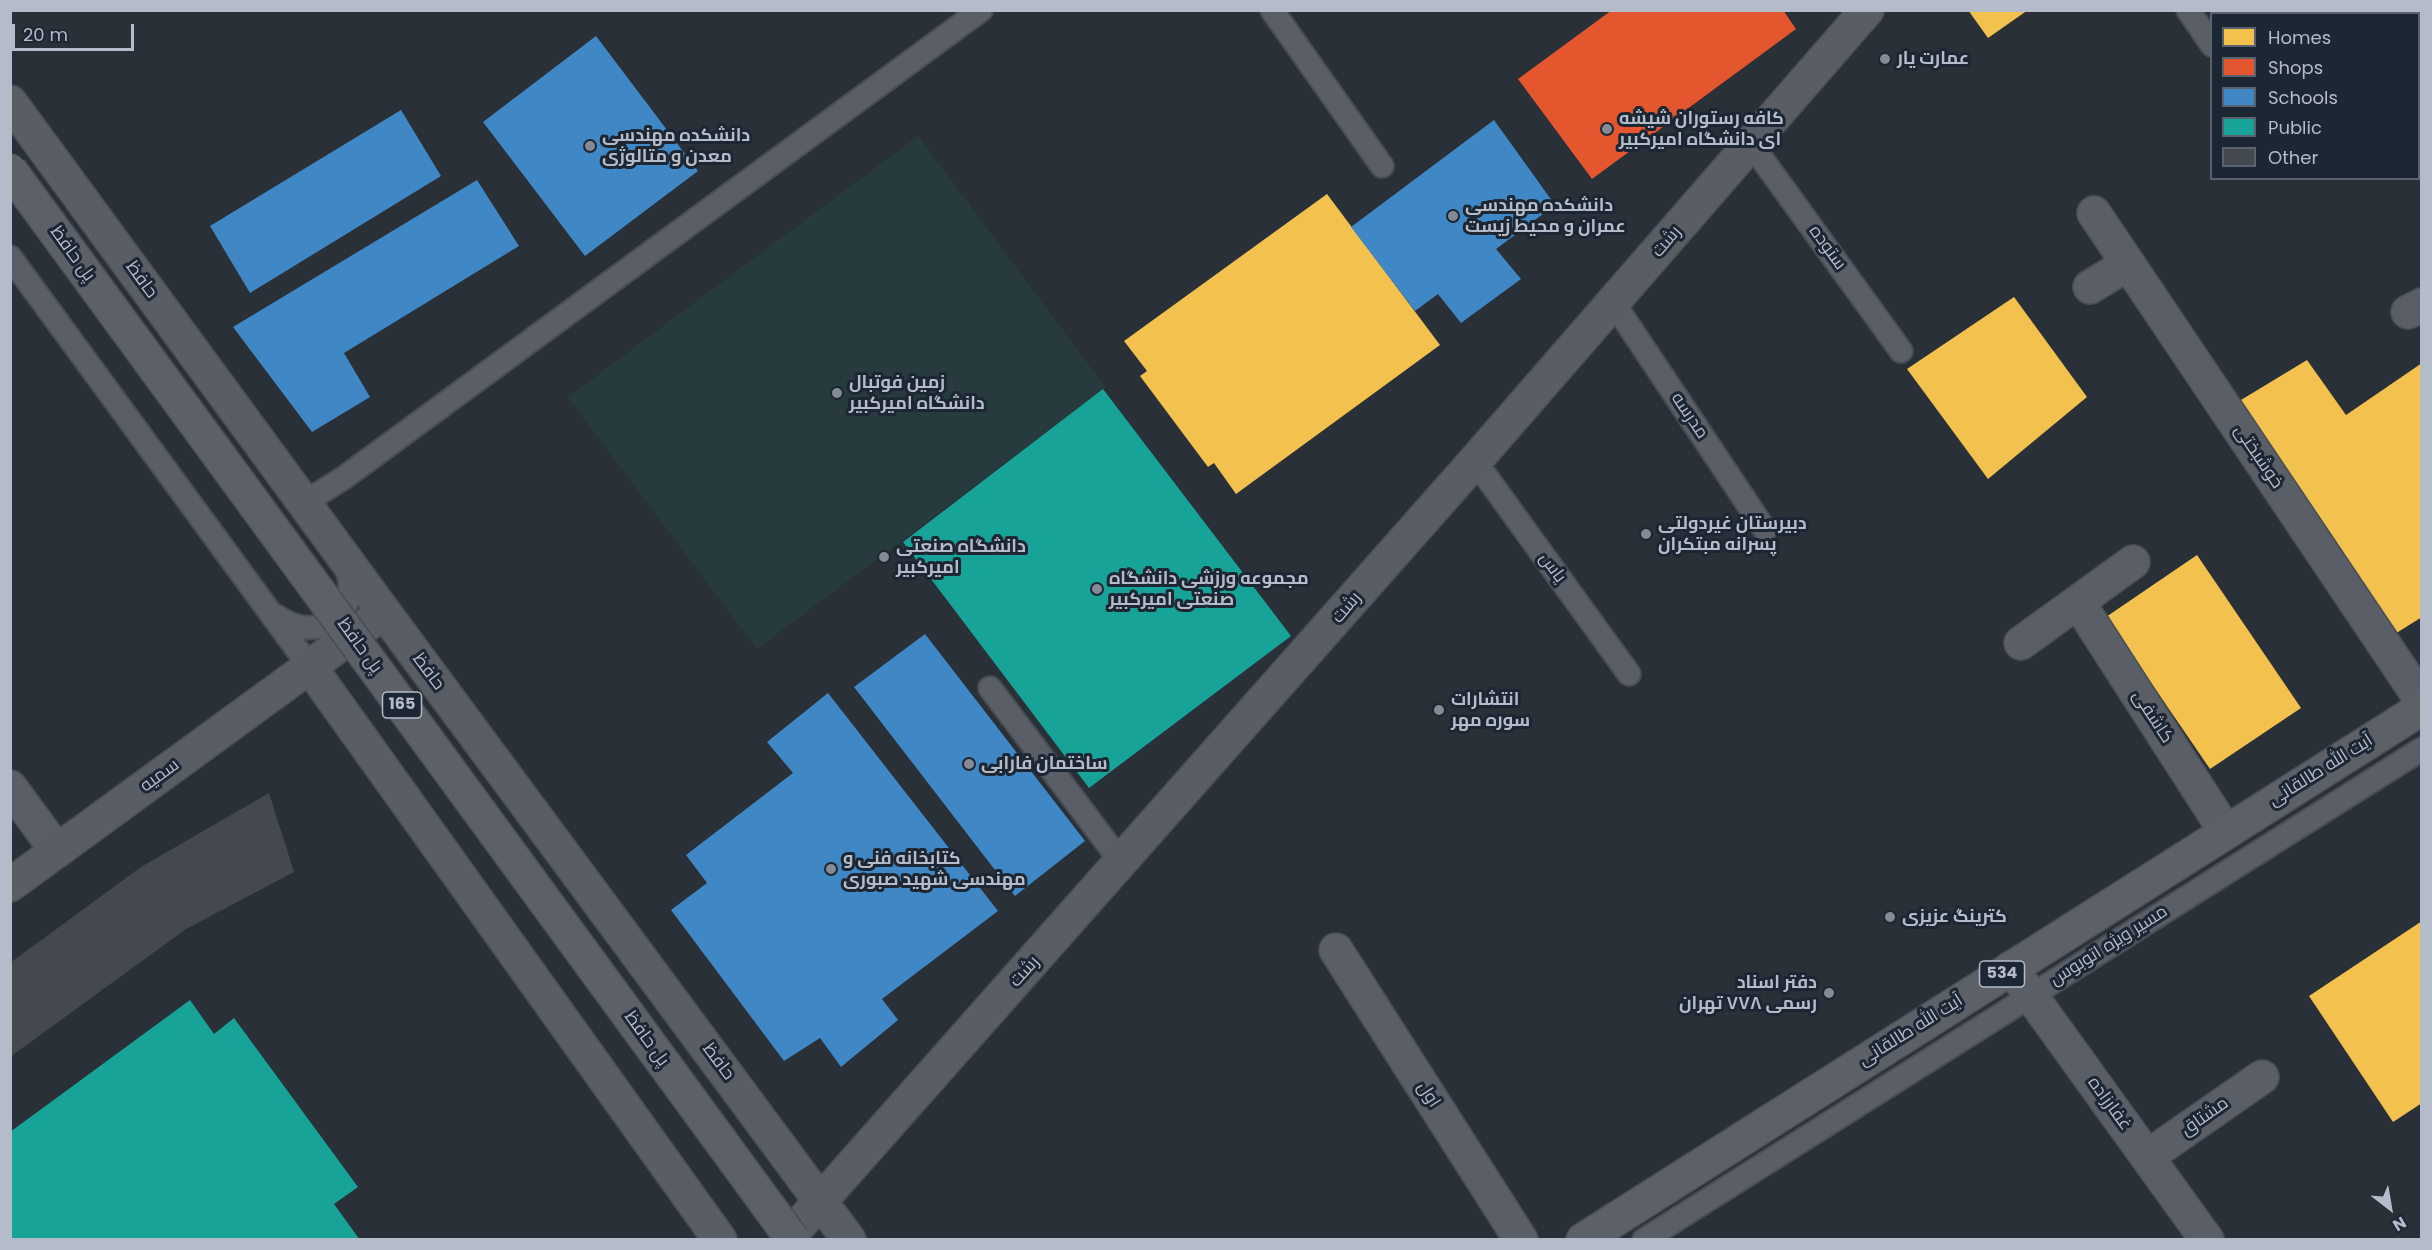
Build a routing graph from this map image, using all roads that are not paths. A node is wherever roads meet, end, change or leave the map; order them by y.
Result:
1 (981, 10) edge
2 (1272, 10) edge
3 (1868, 10) edge
4 (2188, 10) edge
5 (2210, 43) edge
6 (10, 102) edge
7 (1752, 144) junction
8 (1382, 166) dead end
9 (10, 170) edge
10 (2094, 213) dead end
11 (10, 257) edge
12 (2128, 264) junction
13 (2090, 287) dead end
14 (1613, 302) junction
15 (1901, 351) dead end
16 (1475, 461) junction
17 (304, 503) junction
18 (1765, 530) dead end
19 (344, 558) junction
20 (2133, 562) dead end
21 (2078, 602) junction
22 (270, 612) junction
23 (384, 612) junction
24 (2021, 643) dead end
25 (310, 668) junction
26 (1629, 674) dead end
27 (990, 688) dead end
28 (2421, 701) edge
29 (2421, 708) edge
30 (2421, 749) edge
31 (10, 787) edge
32 (2226, 832) junction
33 (57, 851) junction
34 (1122, 863) junction
35 (10, 885) edge
36 (1336, 950) dead end
37 (2011, 968) junction
38 (2030, 996) junction
39 (2262, 1077) dead end
40 (2147, 1157) junction
41 (820, 1200) junction
42 (720, 1239) edge
43 (786, 1239) edge
44 (794, 1239) edge
45 (849, 1239) edge
46 (1521, 1239) edge
47 (1583, 1239) edge
48 (1644, 1239) edge
49 (2207, 1239) edge

1 - 17 lane
2 - 8 lane
3 - 7 main road, رشت
4 - 5 lane
6 - 17 main road, حافظ / 165
7 - 14 main road, رشت
7 - 15 lane, ستوده
9 - 44 main road, پل حافظ / 165, bridge
10 - 12 street, خوشبختی
11 - 22 lane
12 - 13 street
12 - 28 street, خوشبختی
14 - 16 main road, رشت
14 - 18 lane, مدرسه
16 - 26 lane, یاس
16 - 34 main road, رشت
17 - 19 main road, حافظ / 165
19 - 22 lane
19 - 23 main road, حافظ / 165
20 - 21 street
21 - 24 street
21 - 32 street, کاشفی
22 - 25 lane
23 - 25 main road, سمیه
23 - 41 main road, حافظ / 165
25 - 33 main road, سمیه
25 - 42 main road
27 - 34 lane
29 - 32 main road, آیت الله طالقانی / 534
30 - 38 lane, مسیر ویژه اتوبوس
31 - 33 street
32 - 37 main road, آیت الله طالقانی / 534
33 - 35 main road, سمیه
34 - 41 main road, رشت
36 - 46 street, اول
37 - 38 street, غفارزاده
37 - 47 main road, آیت الله طالقانی / 534
38 - 40 street, غفارزاده
38 - 48 lane, مسیر ویژه اتوبوس
39 - 40 street, مشتاق
40 - 49 street, غفارزاده
41 - 43 main road, رشت
41 - 45 main road, حافظ / 165

